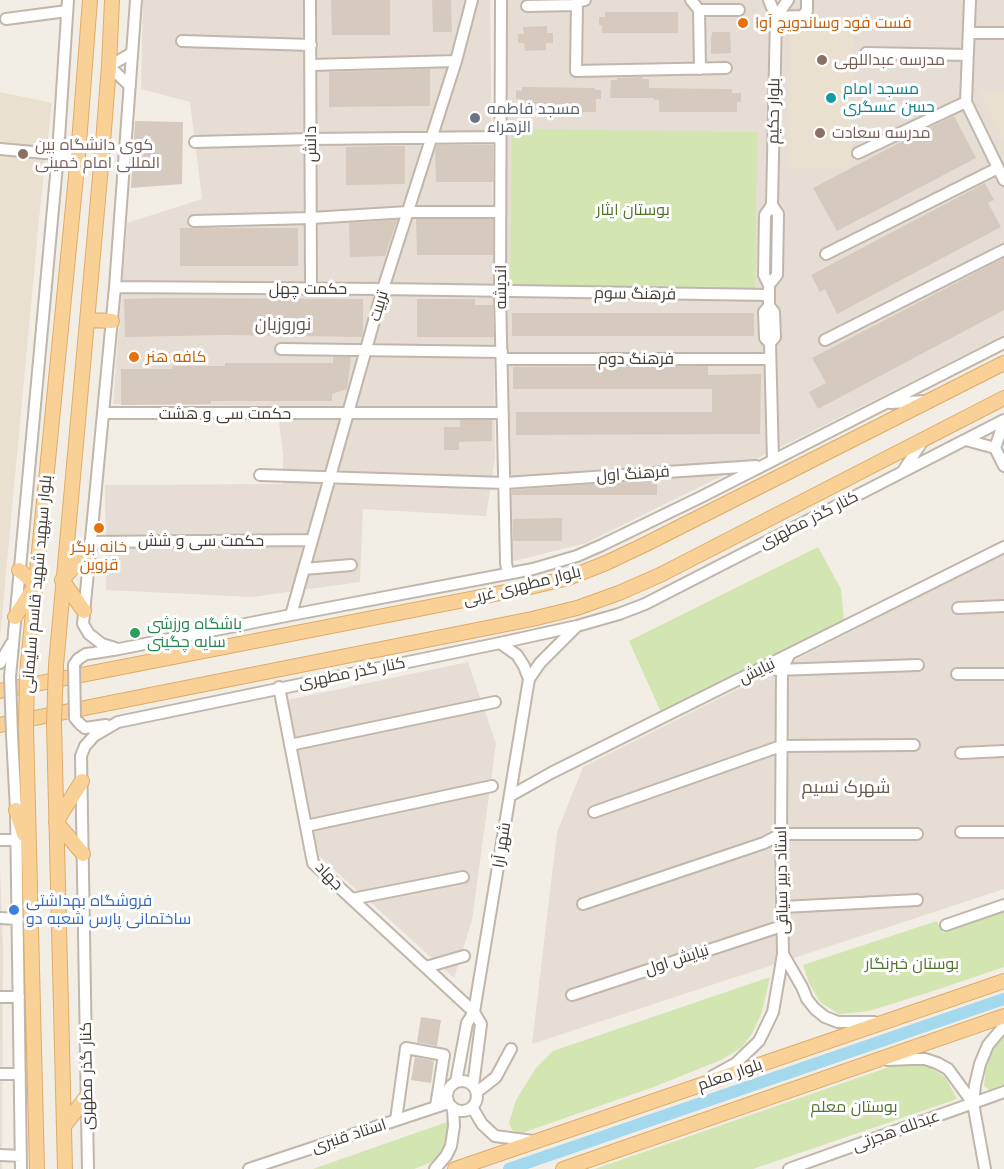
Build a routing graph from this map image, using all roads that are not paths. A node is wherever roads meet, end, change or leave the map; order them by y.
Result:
1 (90, 0) edge
2 (112, 0) edge
3 (136, 0) edge
4 (310, 0) edge
5 (472, 0) edge
6 (501, 0) edge
7 (691, 0) edge
8 (769, 0) edge
9 (788, 0) edge
10 (807, 0) edge
11 (970, 0) edge
12 (581, 3) edge
13 (68, 5) edge
14 (527, 6) dead end
15 (699, 10) junction
16 (740, 10) dead end
17 (776, 17) junction
18 (6, 19) dead end
19 (969, 33) junction
20 (1004, 33) edge
21 (182, 41) dead end
22 (311, 45) junction
23 (132, 53) junction
24 (866, 53) dead end
25 (968, 55) junction
26 (456, 61) junction
27 (311, 65) junction
28 (109, 66) junction
29 (726, 68) dead end
30 (700, 69) junction
31 (130, 86) junction
32 (966, 102) junction
33 (500, 137) junction
34 (431, 138) junction
35 (311, 139) junction
36 (195, 142) dead end
37 (0, 148) edge
38 (858, 153) dead end
39 (58, 154) junction
40 (78, 156) junction
41 (998, 168) junction
42 (1004, 180) edge
43 (408, 212) junction
44 (500, 212) junction
45 (311, 218) junction
46 (194, 220) dead end
47 (1004, 250) edge
48 (826, 254) dead end
49 (115, 287) junction
50 (312, 289) junction
51 (384, 289) junction
52 (500, 292) junction
53 (769, 295) junction
54 (87, 320) junction
55 (112, 321) junction
56 (825, 340) dead end
57 (1004, 343) edge
58 (281, 349) dead end
59 (366, 350) junction
60 (502, 356) junction
61 (770, 359) junction
62 (1004, 363) edge
63 (1004, 398) edge
64 (929, 401) junction
65 (884, 404) junction
66 (503, 412) junction
67 (103, 413) junction
68 (348, 414) junction
69 (1004, 421) edge
70 (924, 439) junction
71 (966, 440) junction
72 (995, 448) junction
73 (773, 460) junction
74 (762, 466) junction
75 (1004, 466) edge
76 (901, 474) junction
77 (260, 475) dead end
78 (330, 478) junction
79 (504, 483) junction
80 (701, 497) junction
81 (685, 525) junction
82 (312, 540) junction
83 (90, 545) junction
84 (1004, 548) edge
85 (351, 565) dead end
86 (304, 569) junction
87 (19, 570) junction
88 (508, 574) junction
89 (62, 580) junction
90 (36, 584) junction
91 (1004, 606) edge
92 (958, 608) dead end
93 (84, 611) junction
94 (291, 615) junction
95 (15, 617) junction
96 (577, 626) junction
97 (13, 642) junction
98 (500, 643) junction
99 (119, 650) junction
100 (789, 655) junction
101 (0, 663) edge
102 (918, 665) dead end
103 (761, 669) junction
104 (782, 670) junction
105 (957, 674) dead end
106 (1004, 674) edge
107 (530, 678) junction
108 (279, 687) junction
109 (0, 691) edge
110 (495, 702) dead end
111 (118, 722) junction
112 (0, 725) edge
113 (290, 745) junction
114 (914, 745) dead end
115 (782, 746) junction
116 (1004, 751) edge
117 (961, 753) dead end
118 (82, 780) junction
119 (492, 786) dead end
120 (510, 796) junction
121 (16, 810) junction
122 (594, 812) dead end
123 (56, 822) junction
124 (306, 826) junction
125 (961, 832) dead end
126 (1004, 832) edge
127 (781, 834) junction
128 (917, 834) dead end
129 (0, 840) edge
130 (17, 840) junction
131 (29, 852) junction
132 (83, 854) junction
133 (463, 877) dead end
134 (352, 899) junction
135 (917, 900) dead end
136 (583, 904) dead end
137 (1004, 905) edge
138 (783, 906) junction
139 (0, 918) edge
140 (18, 919) junction
141 (946, 925) dead end
142 (782, 926) junction
143 (783, 954) junction
144 (464, 956) dead end
145 (426, 967) junction
146 (1004, 981) edge
147 (572, 995) dead end
148 (0, 997) edge
149 (19, 997) junction
150 (474, 1012) junction
151 (1004, 1016) edge
152 (883, 1022) junction
153 (1004, 1026) edge
154 (511, 1049) dead end
155 (875, 1061) junction
156 (0, 1074) edge
157 (20, 1074) junction
158 (456, 1082) junction
159 (697, 1086) junction
160 (475, 1089) junction
161 (1004, 1092) edge
162 (87, 1096) junction
163 (973, 1103) junction
164 (451, 1106) junction
165 (436, 1107) junction
166 (472, 1107) junction
167 (396, 1120) junction
168 (65, 1125) junction
169 (536, 1141) junction
170 (0, 1155) edge
171 (21, 1156) junction
172 (21, 1169) edge
173 (37, 1169) edge
174 (65, 1169) edge
175 (88, 1169) edge
176 (249, 1169) edge
177 (435, 1169) edge
178 (455, 1169) edge
179 (563, 1169) edge
180 (789, 1169) edge
181 (986, 1169) edge

1 - 40 main road, بلوار سپهبد شهید قاسم سلیمانی
2 - 28 main road, بلوار سپهبد شهید قاسم سلیمانی
3 - 23 street
4 - 22 street, دانش
5 - 26 street, تربیت
6 - 33 street, اندیشه
7 - 15 street
8 - 17 street, بلوار حکیم
9 - 17 street
10 - 17 street
11 - 19 street
12 - 14 street
12 - 30 street
13 - 18 street
13 - 39 street
15 - 16 street
15 - 30 street
17 - 53 street, بلوار حکیم
19 - 20 street
19 - 25 street
21 - 22 street
22 - 27 street, دانش
23 - 28 street
23 - 31 street
24 - 25 street
25 - 32 street
26 - 27 street
26 - 34 street, تربیت
27 - 35 street, دانش
28 - 31 street
28 - 54 main road, بلوار سپهبد شهید قاسم سلیمانی
29 - 30 street
31 - 49 street
32 - 38 street
32 - 41 street
33 - 34 street
33 - 44 street, اندیشه
34 - 35 street
34 - 43 street, تربیت
35 - 36 street
35 - 45 street, دانش
37 - 39 street
39 - 40 street
39 - 87 street
40 - 90 main road, بلوار سپهبد شهید قاسم سلیمانی
41 - 42 street
41 - 48 street
43 - 44 street
43 - 45 street
43 - 51 street, تربیت
44 - 52 street, اندیشه
45 - 46 street
45 - 50 street, دانش
47 - 56 street
49 - 50 street, حکمت چهل
49 - 55 street
50 - 51 street, حکمت چهل
51 - 52 street, حکمت چهل
51 - 59 street, تربیت
52 - 53 street, فرهنگ سوم
52 - 60 street, اندیشه
53 - 61 street, بلوار حکیم
54 - 55 main road
54 - 89 main road, بلوار سپهبد شهید قاسم سلیمانی
55 - 67 street
57 - 65 street
58 - 59 street, فرهنگ دوم
59 - 60 street, فرهنگ دوم
59 - 68 street, تربیت
60 - 61 street, فرهنگ دوم
60 - 66 street, اندیشه
61 - 73 street, بلوار حکیم
62 - 64 main road, بلوار مطهری غربی
63 - 70 main road, بلوار مطهری غربی
64 - 65 street
64 - 81 main road, بلوار مطهری غربی
65 - 73 street
66 - 68 street, حکمت سی و هشت
66 - 79 street, اندیشه
67 - 68 street, حکمت سی و هشت
67 - 83 street
68 - 78 street, تربیت
69 - 71 street, کنار گذر مطهری
69 - 72 street
70 - 76 street
70 - 112 main road, بلوار مطهری غربی
71 - 72 street
71 - 76 street, کنار گذر مطهری
72 - 75 street
73 - 74 street
74 - 79 street, فرهنگ اول
74 - 80 street
76 - 96 street, کنار گذر مطهری
77 - 78 street, فرهنگ اول
78 - 79 street, فرهنگ اول
78 - 82 street, تربیت
79 - 88 street, اندیشه
80 - 81 street
80 - 88 street
81 - 109 main road, بلوار مطهری غربی
82 - 83 street, حکمت سی و شش
82 - 86 street, تربیت
83 - 89 main road
83 - 93 street
84 - 100 street, نيايش
85 - 86 street
86 - 94 street, تربیت
87 - 90 main road
87 - 95 street
88 - 94 street
89 - 93 main road
89 - 123 main road, بلوار سپهبد شهید قاسم سلیمانی, bridge
90 - 95 main road
90 - 131 main road, بلوار سپهبد شهید قاسم سلیمانی, bridge
91 - 92 street
93 - 99 street
94 - 99 street
95 - 97 street
96 - 98 street, کنار گذر مطهری
96 - 107 street
97 - 101 street
97 - 121 street, bridge
98 - 107 street
98 - 108 street, کنار گذر مطهری
99 - 111 street, bridge
100 - 103 street, نيايش
100 - 104 street
102 - 104 street
103 - 104 street
103 - 120 street, نيايش
104 - 115 street, استاد دبیر سیاقی
105 - 106 street
107 - 120 street, شهر آرا
108 - 111 street, کنار گذر مطهری
108 - 113 street, جهاد
110 - 113 street
111 - 118 street, کنار گذر مطهری
113 - 124 street, جهاد
114 - 115 street
115 - 122 street
115 - 127 street, استاد دبیر سیاقی
116 - 117 street
118 - 123 main road
118 - 132 street, کنار گذر مطهری
119 - 124 street
120 - 150 street, شهر آرا
121 - 130 street
121 - 131 main road
123 - 132 main road
123 - 168 main road, بلوار سپهبد شهید قاسم سلیمانی
124 - 134 street, جهاد
125 - 126 street
127 - 128 street
127 - 136 street
127 - 138 street, استاد دبیر سیاقی
129 - 130 street
130 - 140 street
131 - 173 main road, بلوار سپهبد شهید قاسم سلیمانی
132 - 162 street, کنار گذر مطهری
133 - 134 street
134 - 145 street, جهاد
135 - 138 street
137 - 141 street
138 - 142 street, استاد دبیر سیاقی
139 - 140 street
140 - 149 street
142 - 143 street, استاد دبیر سیاقی
142 - 147 street, نیایش اول
143 - 152 street, استاد دبیر سیاقی
143 - 159 street
144 - 145 street
145 - 150 street, جهاد
146 - 152 main road, بلوار معلم
148 - 149 street
149 - 157 street
150 - 158 street, شهر آرا
150 - 160 street, شهر آرا
151 - 155 main road, بلوار معلم
152 - 159 main road, بلوار معلم
153 - 163 street
154 - 160 street
155 - 163 street
155 - 179 main road, بلوار معلم
156 - 157 street
157 - 171 street
158 - 160 street
158 - 164 street, شهر آرا
159 - 169 main road, بلوار معلم
160 - 166 street, شهر آرا
161 - 163 street, عبدلله هجرتی
162 - 168 main road
162 - 175 street, کنار گذر مطهری
163 - 180 street, عبدلله هجرتی
163 - 181 street
164 - 165 street, استاد قنبری
164 - 166 street
164 - 177 street, شهر آرا
165 - 167 street, استاد قنبری
165 - 167 street
166 - 169 street
167 - 176 street, استاد قنبری
168 - 174 main road, بلوار سپهبد شهید قاسم سلیمانی
169 - 178 main road, بلوار معلم
170 - 171 street
171 - 172 street

